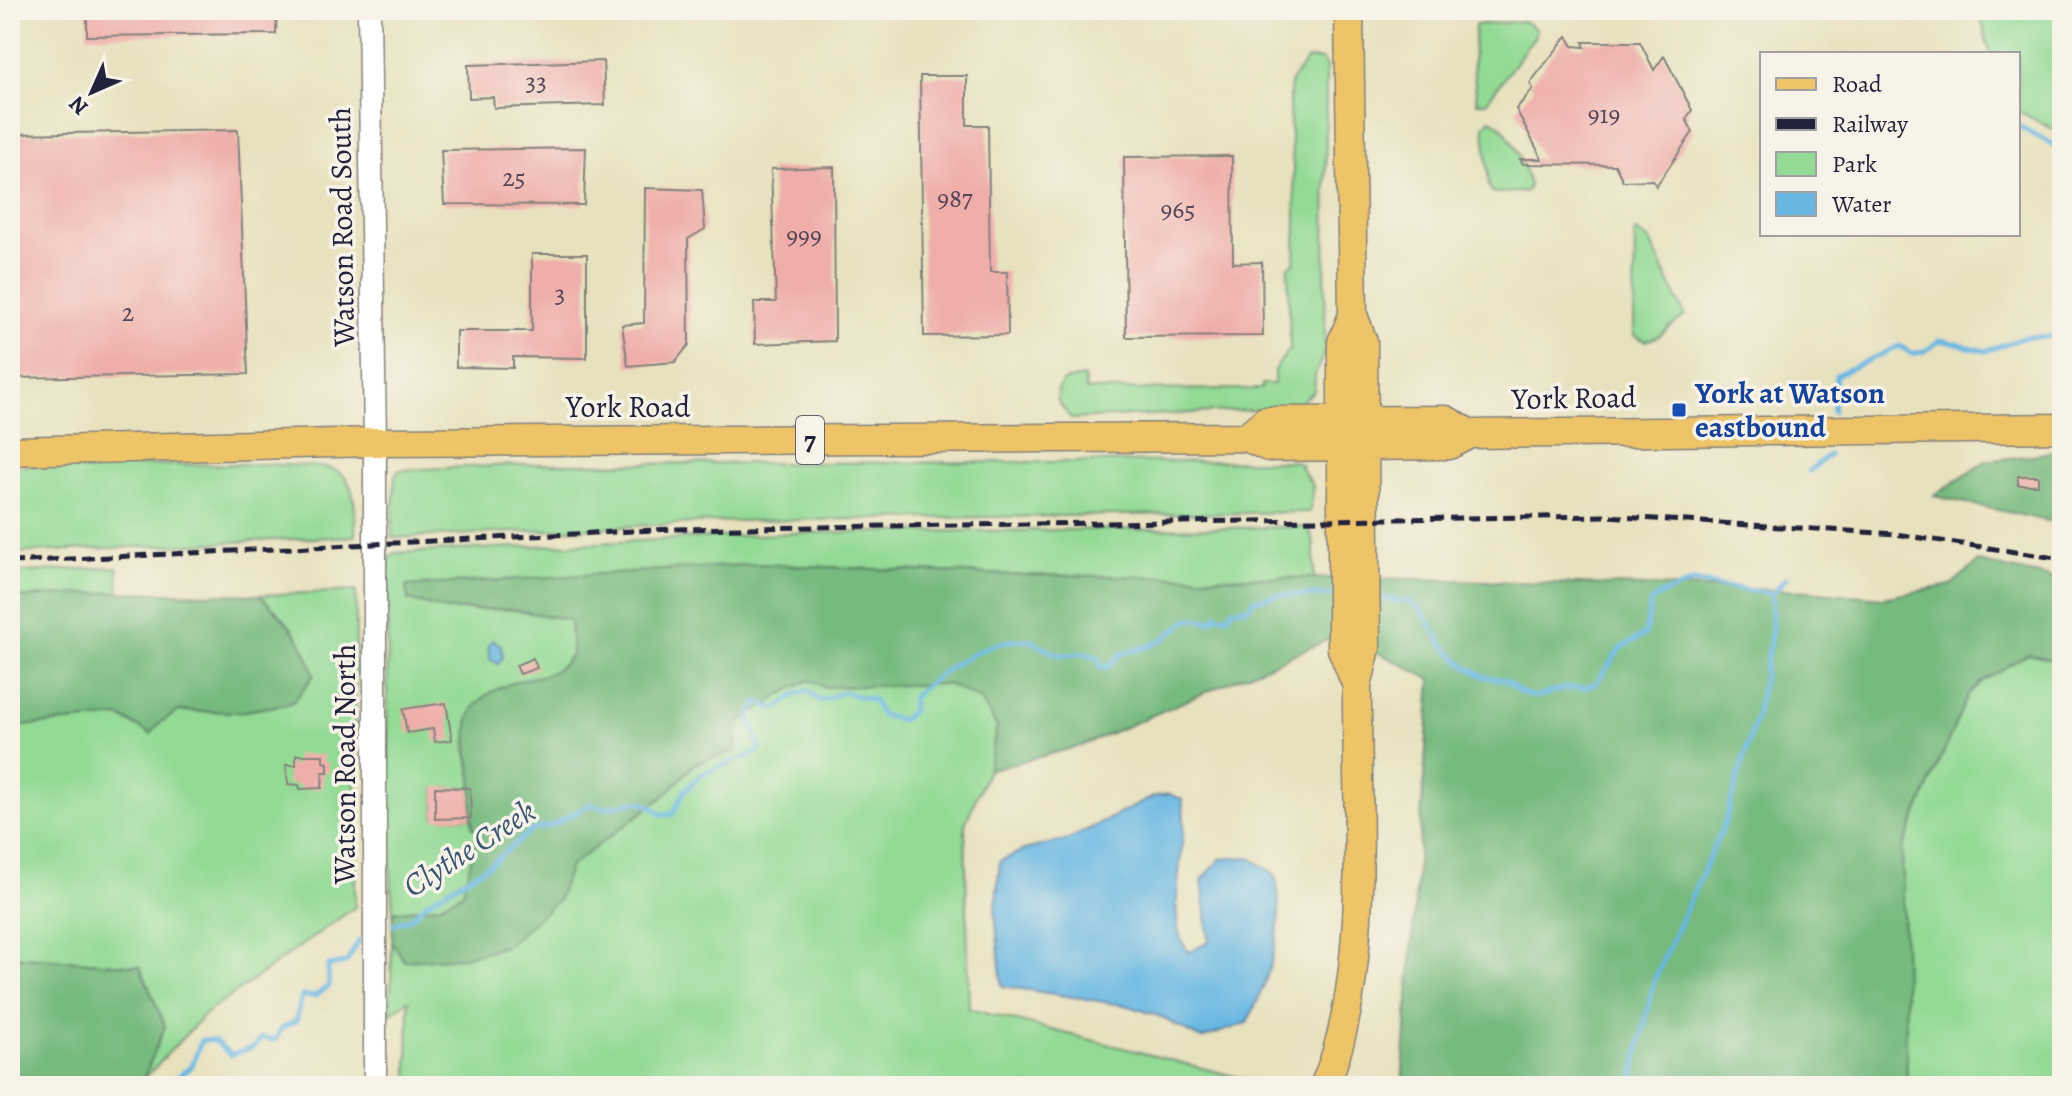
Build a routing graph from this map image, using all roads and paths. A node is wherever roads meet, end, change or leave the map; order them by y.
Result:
1 (369, 10) edge
2 (1349, 10) edge
3 (2062, 428) edge
4 (1353, 434) junction
5 (375, 442) junction
6 (10, 451) edge
7 (375, 1086) edge
8 (1324, 1086) edge

1 - 5 street, Watson Road South
2 - 4 main road
3 - 4 main road, York Road / 7
4 - 5 main road, York Road / 7
4 - 8 main road
5 - 6 main road, York Road / 7
5 - 7 street, Watson Road North

